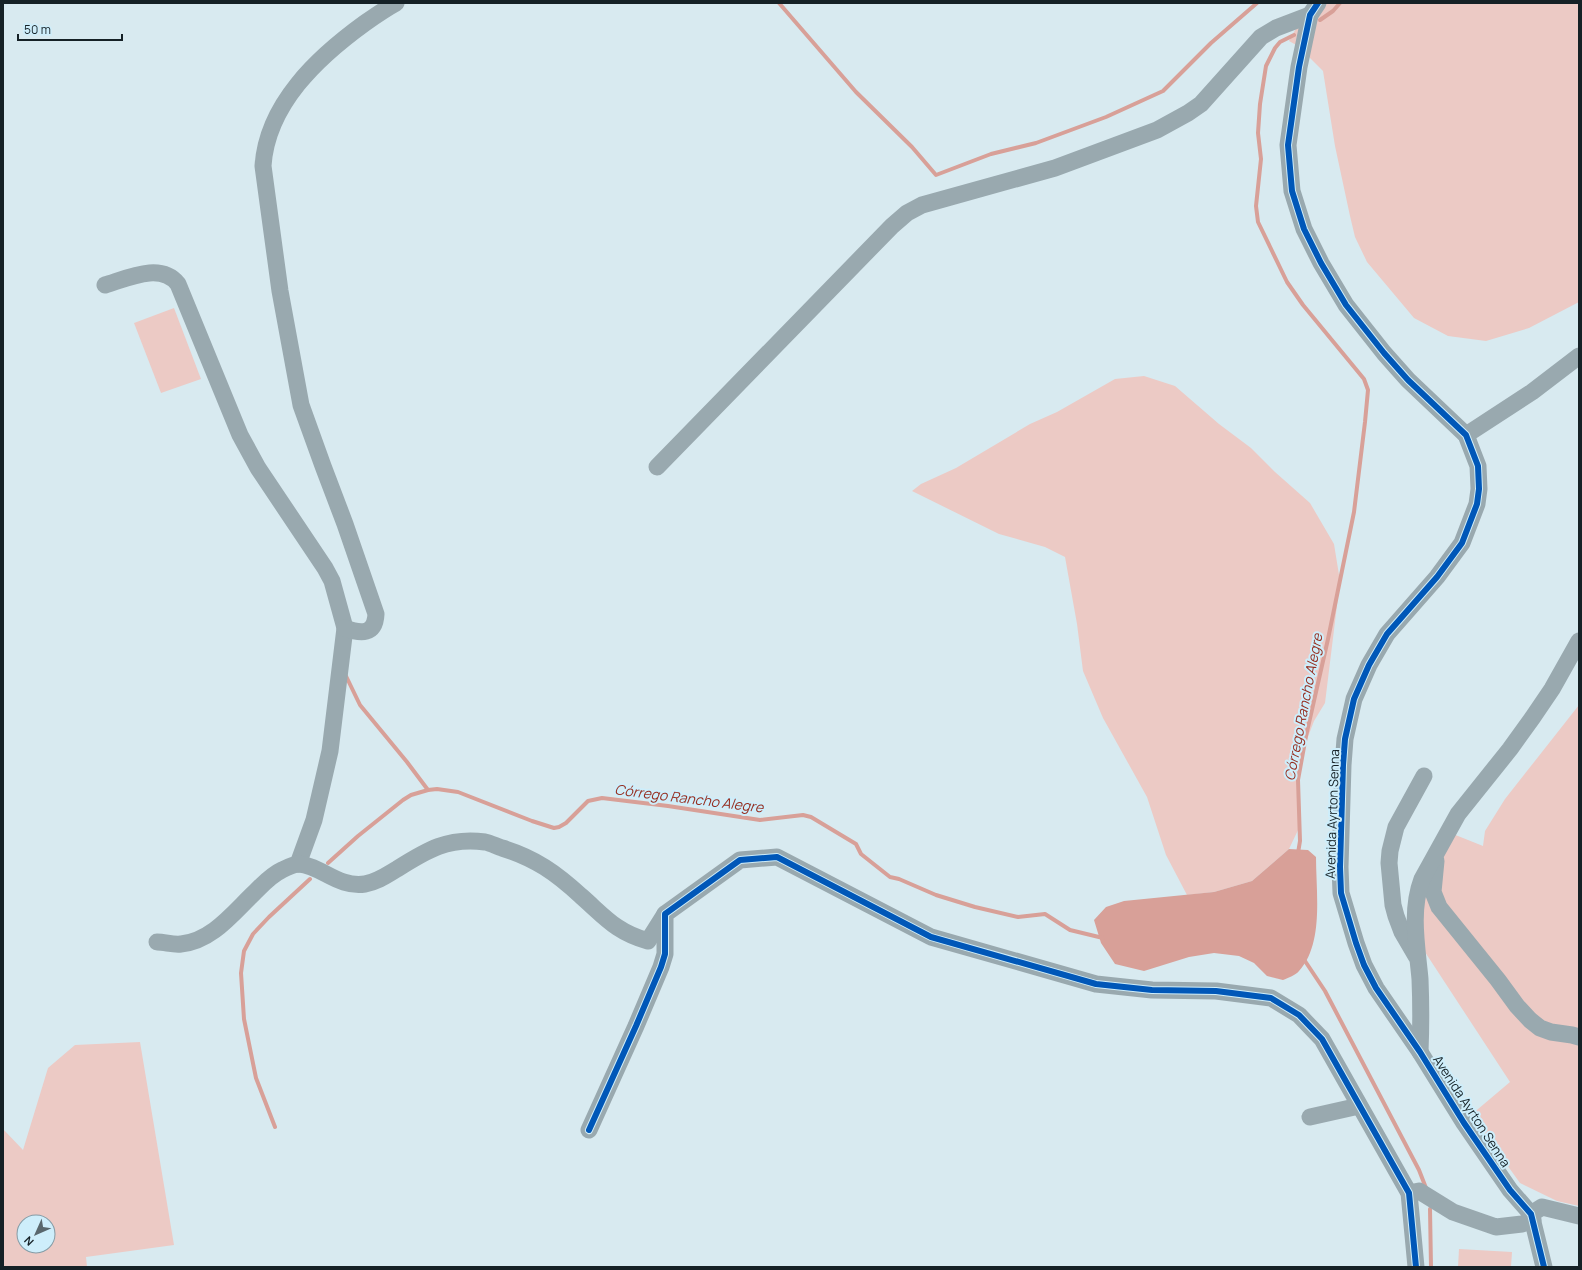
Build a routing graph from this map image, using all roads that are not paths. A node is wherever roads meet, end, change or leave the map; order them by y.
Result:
1 (396, 3) edge
2 (1314, 9) edge
3 (105, 284) dead end
4 (1579, 356) edge
5 (1466, 435) junction
6 (657, 467) dead end
7 (345, 628) junction
8 (1579, 641) edge
9 (1424, 776) dead end
10 (1437, 854) junction
11 (298, 864) junction
12 (665, 914) junction
13 (157, 942) dead end
14 (1418, 958) junction
15 (1579, 1037) edge
16 (1420, 1052) junction
17 (1359, 1106) junction
18 (1310, 1117) dead end
19 (590, 1130) dead end
20 (1409, 1193) junction
21 (1579, 1216) edge
22 (1532, 1217) junction
23 (1416, 1267) edge
24 (1544, 1267) edge

1 - 7 street
2 - 5 street, Avenida Ayrton Senna
2 - 6 street
3 - 7 street
4 - 5 street
5 - 16 street, Avenida Ayrton Senna
7 - 11 street
8 - 10 street
9 - 14 street
10 - 14 street
10 - 15 street
11 - 12 street
11 - 13 street
12 - 17 street
12 - 19 street
14 - 16 street
16 - 22 street, Avenida Ayrton Senna
17 - 18 street
17 - 20 street
20 - 22 street
20 - 23 street
21 - 22 street
22 - 24 street, Avenida Ayrton Senna

